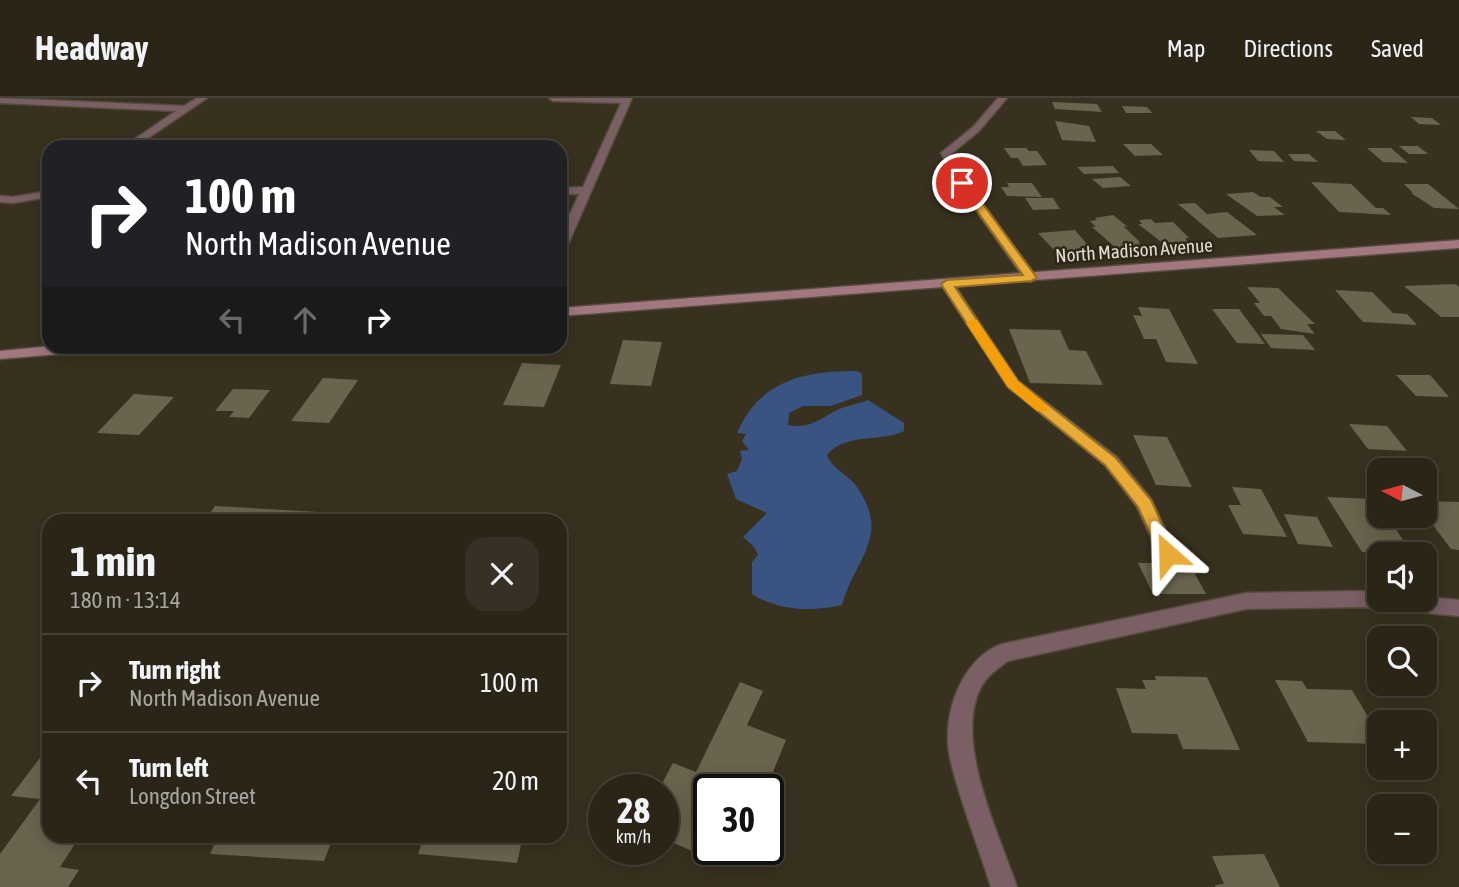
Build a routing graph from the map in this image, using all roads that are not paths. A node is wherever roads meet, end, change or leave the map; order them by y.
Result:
1 (203, 98) edge
2 (553, 98) edge
3 (1003, 98) edge
4 (627, 99) edge
5 (0, 100) edge
6 (186, 109) junction
7 (139, 140) edge
8 (586, 190) junction
9 (567, 191) edge
10 (42, 195) edge
11 (0, 199) edge
12 (567, 233) edge
13 (1456, 247) edge
14 (1031, 278) junction
15 (947, 284) junction
16 (567, 311) edge
17 (42, 352) edge
18 (0, 355) edge
19 (1168, 554) dead end
20 (1459, 608) edge
21 (1004, 887) edge

1 - 6 street
2 - 4 street
3 - 14 street
4 - 8 street
5 - 6 street
6 - 7 street
8 - 9 street
8 - 12 street
10 - 11 street
13 - 14 main road, North Madison Avenue
14 - 15 main road, North Madison Avenue
15 - 16 main road, North Madison Avenue
15 - 19 street
17 - 18 main road
20 - 21 street

